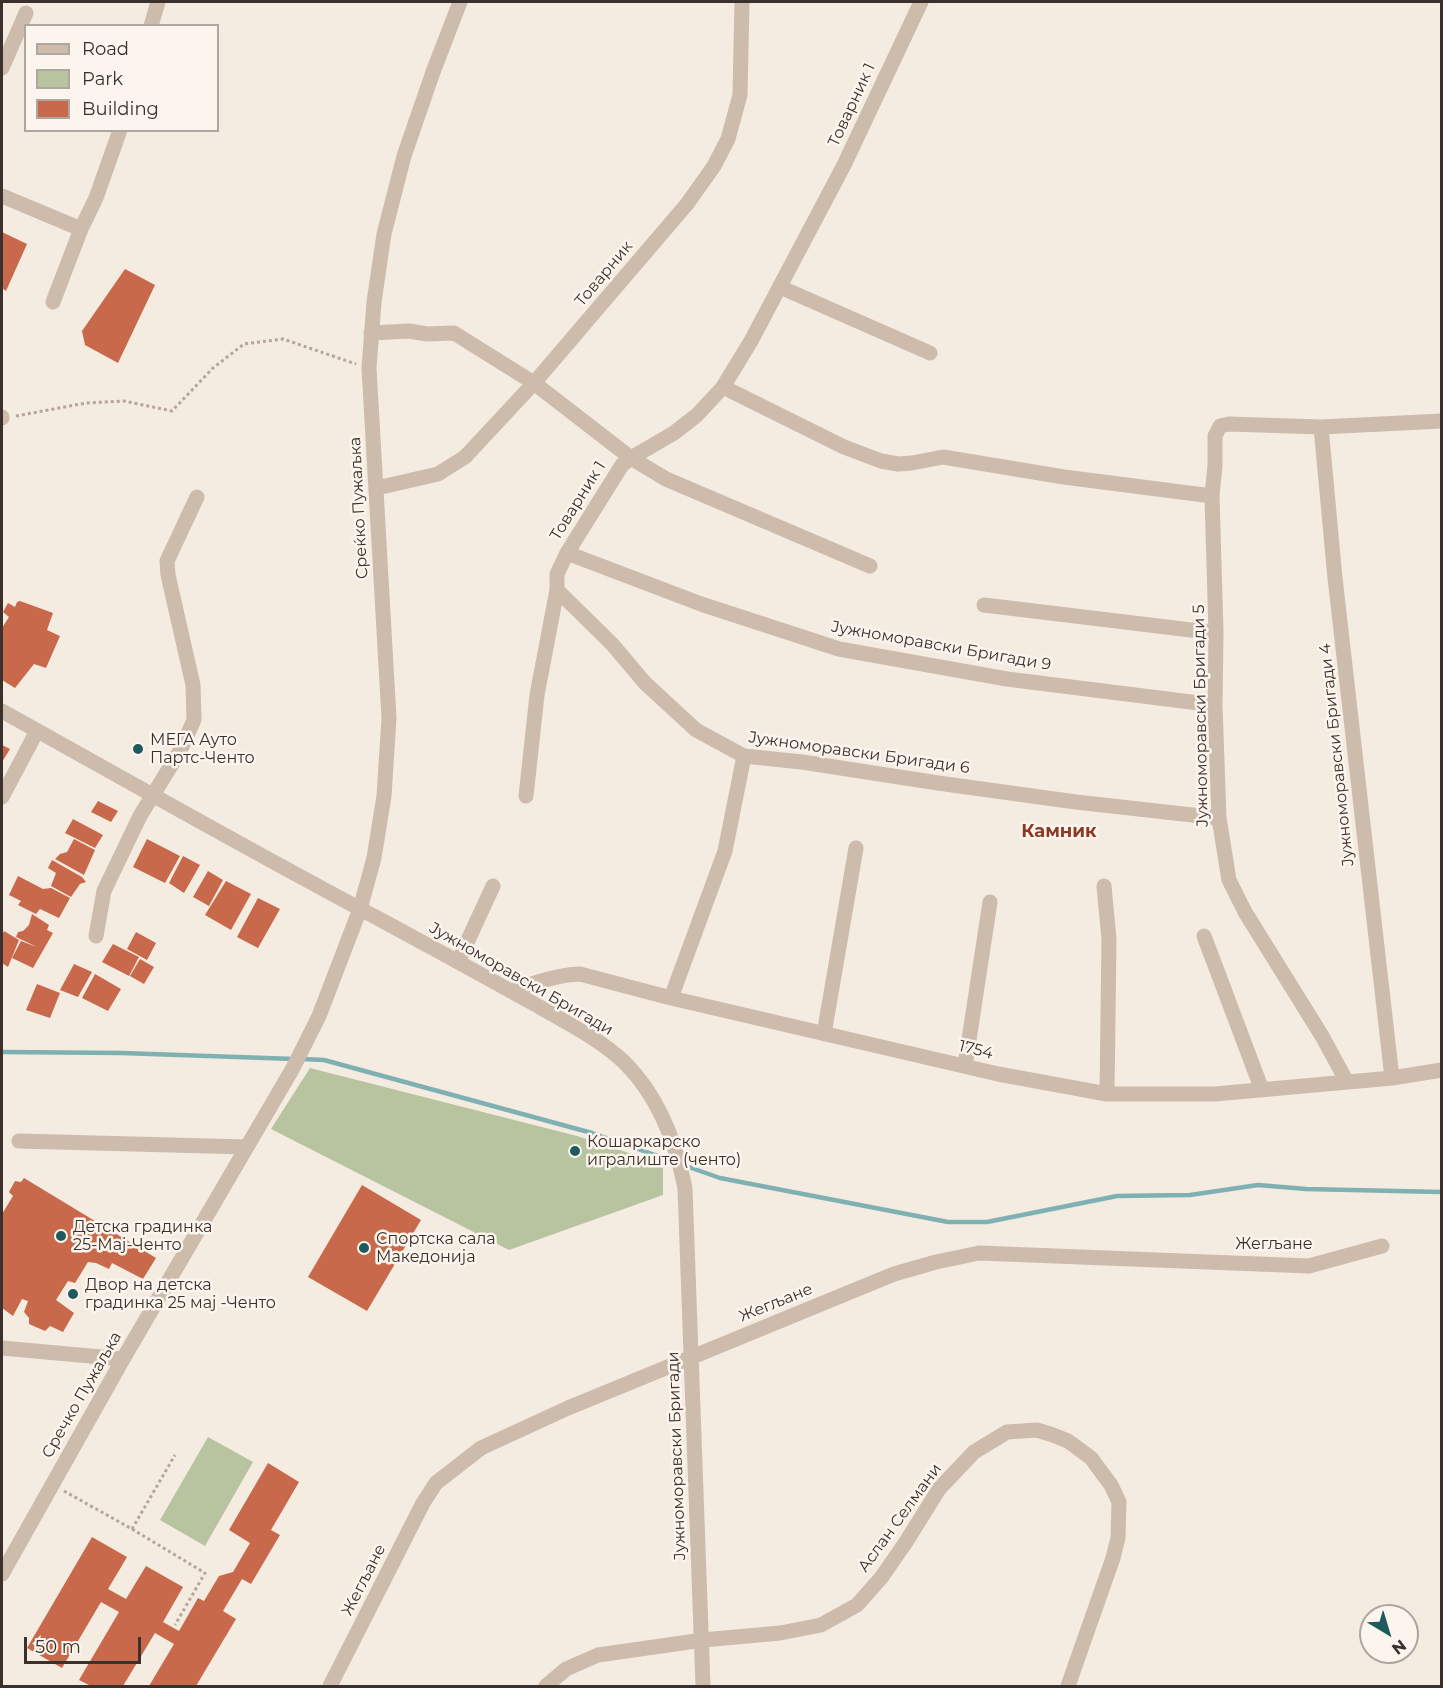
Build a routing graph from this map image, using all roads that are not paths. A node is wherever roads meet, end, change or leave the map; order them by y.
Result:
1 (158, 2) edge
2 (460, 2) edge
3 (742, 2) edge
4 (921, 2) edge
5 (26, 13) dead end
6 (152, 24) edge
7 (2, 68) edge
8 (119, 132) edge
9 (2, 195) edge
10 (81, 229) junction
11 (780, 287) junction
12 (53, 302) dead end
13 (371, 333) junction
14 (930, 352) dead end
15 (534, 383) junction
16 (723, 387) junction
17 (1442, 422) edge
18 (1321, 427) junction
19 (631, 458) junction
20 (377, 488) junction
21 (1212, 496) junction
22 (197, 497) dead end
23 (567, 553) junction
24 (870, 566) dead end
25 (556, 590) junction
26 (984, 605) dead end
27 (1216, 633) junction
28 (1215, 705) junction
29 (2, 711) edge
30 (38, 731) junction
31 (744, 756) junction
32 (153, 795) junction
33 (526, 796) dead end
34 (2, 797) edge
35 (1219, 818) junction
36 (856, 848) dead end
37 (493, 886) dead end
38 (1104, 886) dead end
39 (990, 902) dead end
40 (360, 909) junction
41 (96, 936) dead end
42 (1204, 936) dead end
43 (458, 962) junction
44 (511, 991) junction
45 (670, 998) junction
46 (320, 1016) joint
47 (824, 1034) junction
48 (965, 1066) junction
49 (1442, 1070) edge
50 (1392, 1078) junction
51 (1347, 1082) junction
52 (1262, 1090) junction
53 (1107, 1094) junction
54 (20, 1141) dead end
55 (248, 1147) junction
56 (1382, 1246) dead end
57 (2, 1348) edge
58 (691, 1357) junction
59 (123, 1359) junction
60 (3, 1570) edge
61 (703, 1640) junction
62 (330, 1686) edge
63 (546, 1686) edge
64 (703, 1686) edge
65 (1068, 1686) edge

1 - 6 street
2 - 13 street, Среќко Пужаљка
3 - 15 street, Товарник
4 - 11 street, Товарник 1
5 - 7 street
8 - 10 street
9 - 10 street
10 - 12 street
11 - 14 street
11 - 16 street, Товарник 1
13 - 15 street
13 - 20 street, Среќко Пужаљка
15 - 19 street
15 - 20 street, Товарник
16 - 19 street, Товарник 1
16 - 21 street
17 - 18 street
18 - 21 street, Јужноморавски Бригади 5
18 - 50 street, Јужноморавски Бригади 4
19 - 23 street, Товарник 1
19 - 24 street
20 - 40 street, Среќко Пужаљка
21 - 27 street, Јужноморавски Бригади 5
22 - 32 street
23 - 25 street, Товарник 1
23 - 28 street, Јужноморавски Бригади 9
25 - 31 street, Јужноморавски Бригади 6
25 - 33 street, Товарник 1
26 - 27 street
27 - 28 street, Јужноморавски Бригади 5
28 - 35 street, Јужноморавски Бригади 5
29 - 30 street, Јужноморавски Бригади
30 - 32 street, Јужноморавски Бригади
30 - 34 street
31 - 35 street, Јужноморавски Бригади 6
31 - 45 street
32 - 40 street, Јужноморавски Бригади
32 - 41 street
35 - 51 street, Јужноморавски Бригади 5
36 - 47 street
37 - 43 street
38 - 53 street
39 - 48 street
40 - 43 street, Јужноморавски Бригади
40 - 46 street, Среќко Пужаљка
42 - 52 street
43 - 44 street, Јужноморавски Бригади
44 - 45 street, 1754
44 - 58 street, Јужноморавски Бригади
45 - 47 street, 1754
46 - 55 street, Сречко Пужаљка
47 - 48 street, 1754
48 - 53 street, 1754
49 - 50 street, 1754
50 - 51 street, 1754
51 - 52 street, 1754
52 - 53 street, 1754
54 - 55 street
55 - 59 street, Сречко Пужаљка
56 - 58 street, Жегљане
57 - 59 street
58 - 61 street, Јужноморавски Бригади
58 - 62 street, Жегљане
59 - 60 street, Сречко Пужаљка
61 - 63 street
61 - 64 street, Јужноморавски Бригади
61 - 65 street, Аслан Селмани

